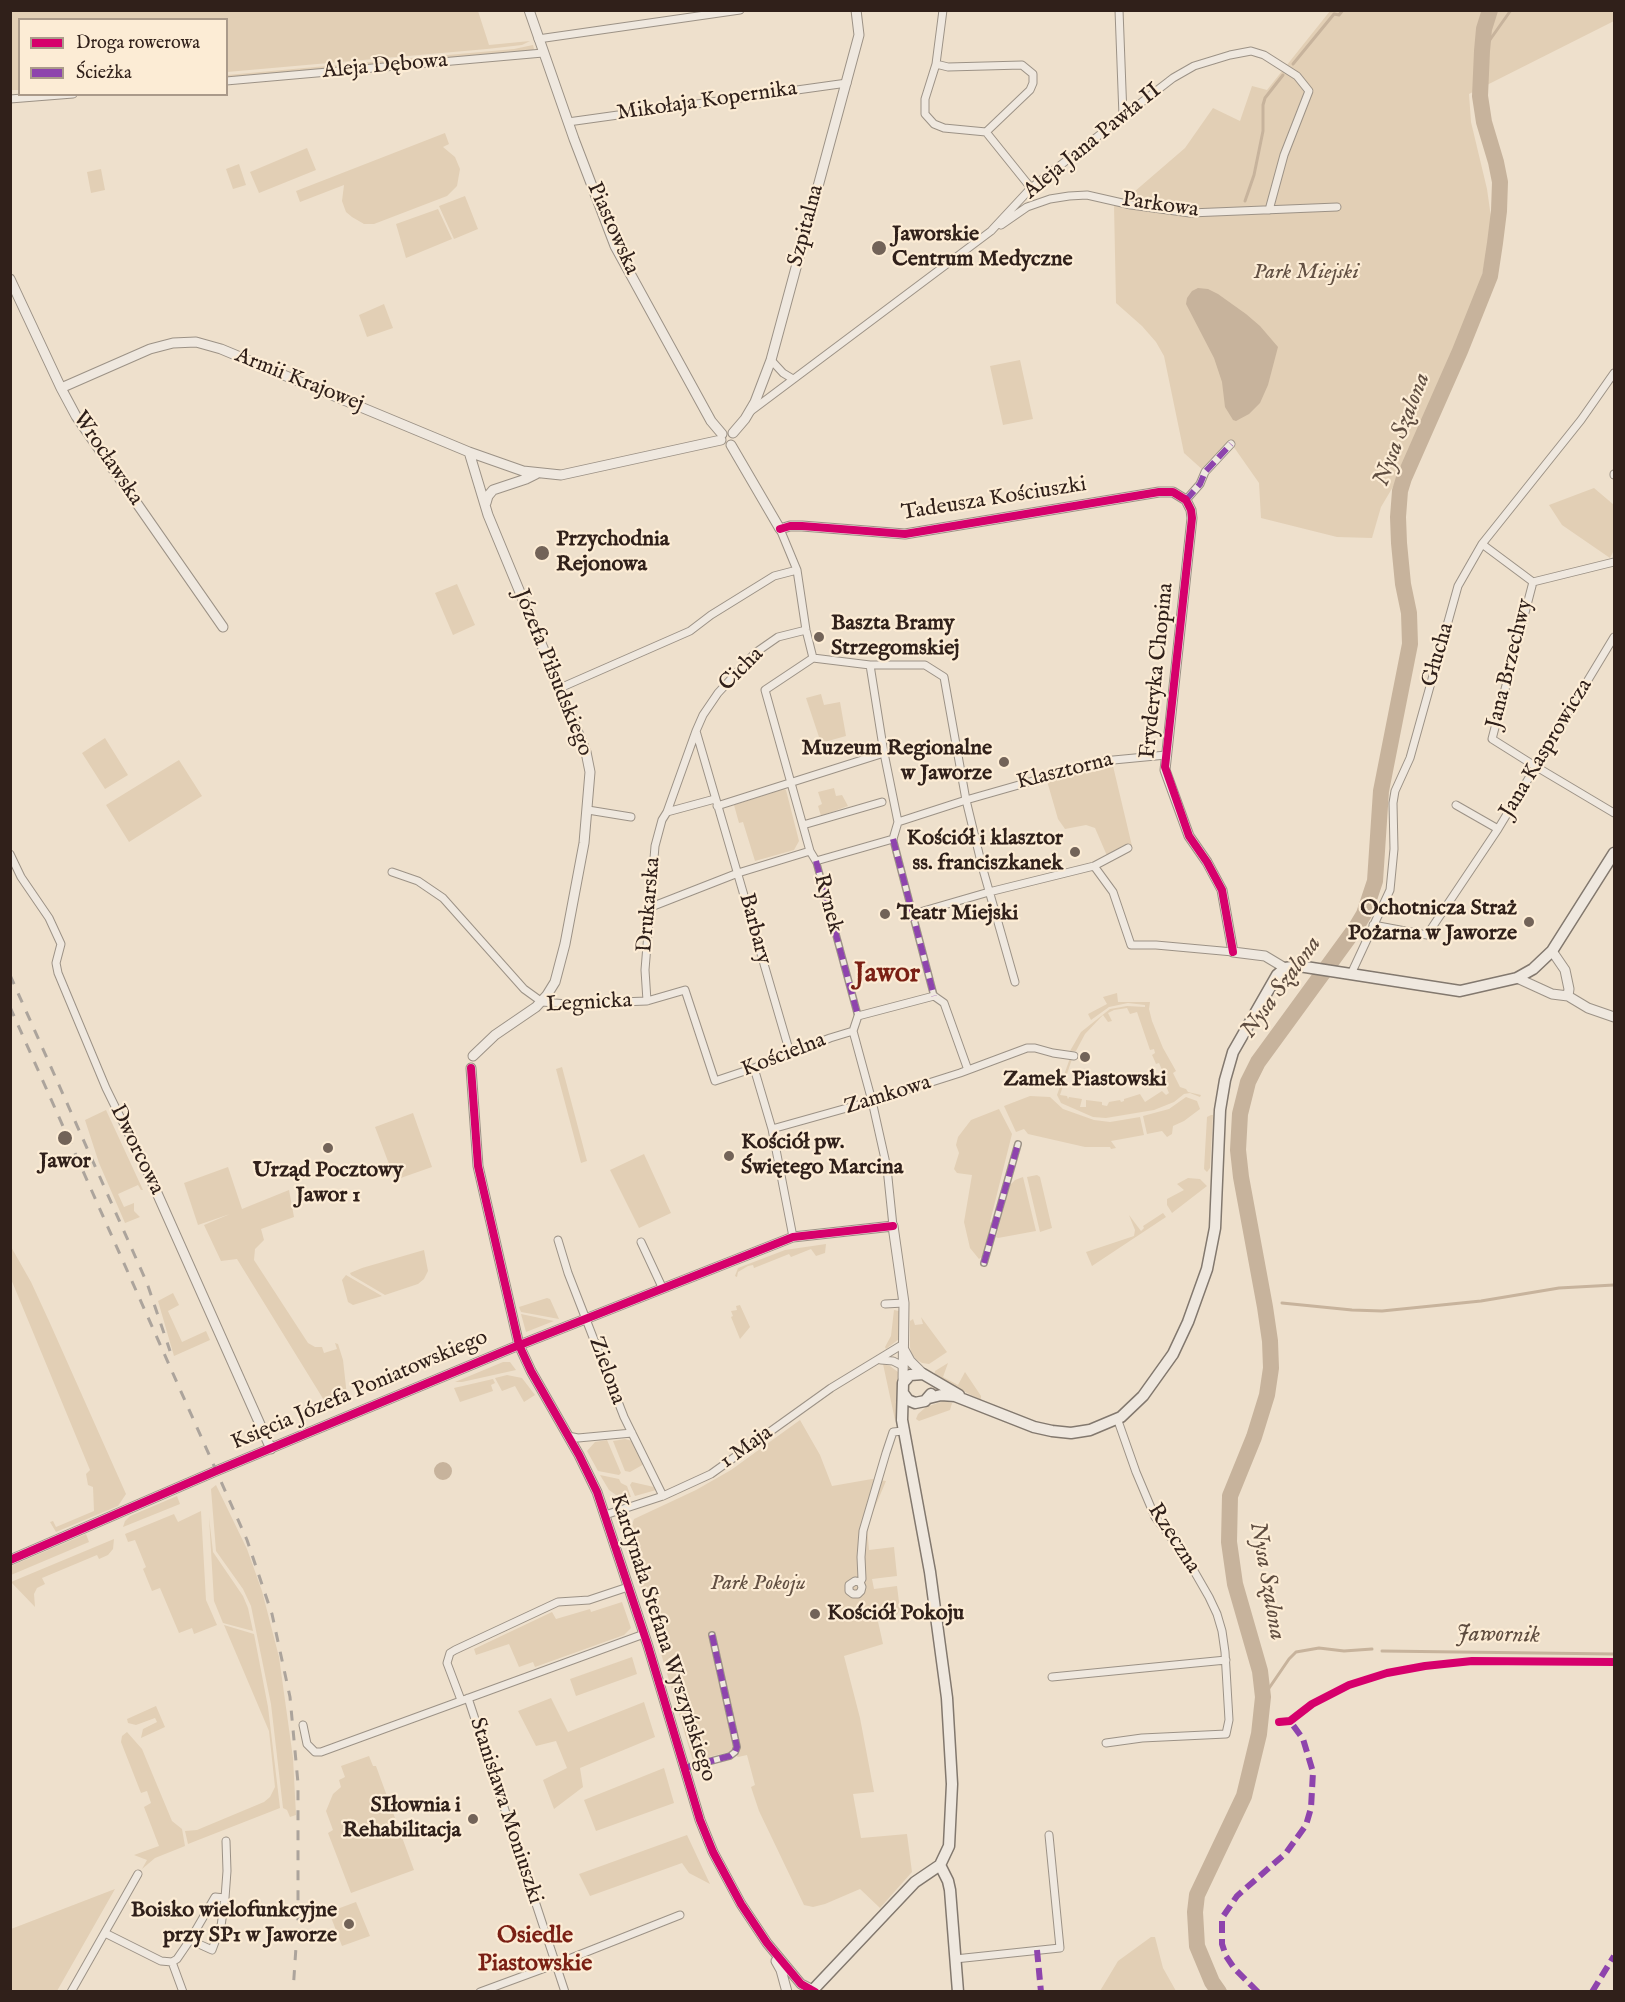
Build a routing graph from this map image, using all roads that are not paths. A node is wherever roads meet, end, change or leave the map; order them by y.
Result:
1 (529, 10) edge
2 (740, 10) edge
3 (856, 10) edge
4 (943, 10) edge
5 (1119, 10) edge
6 (538, 39) junction
7 (543, 53) junction
8 (936, 64) junction
9 (228, 81) edge
10 (846, 83) junction
11 (48, 96) edge
12 (10, 99) edge
13 (1123, 116) junction
14 (568, 122) junction
15 (986, 132) junction
16 (1031, 188) junction
17 (1337, 207) dead end
18 (1269, 210) junction
19 (991, 231) junction
20 (10, 279) edge
21 (771, 360) junction
22 (1614, 374) edge
23 (793, 379) junction
24 (61, 388) junction
25 (749, 413) junction
26 (713, 424) junction
27 (725, 436) junction
28 (706, 442) junction
29 (1231, 444) dead end
30 (469, 452) junction
31 (536, 474) junction
32 (1181, 497) junction
33 (486, 503) junction
34 (780, 530) junction
35 (1482, 544) junction
36 (1614, 562) edge
37 (797, 570) junction
38 (1533, 582) junction
39 (223, 627) dead end
40 (806, 630) junction
41 (1614, 637) edge
42 (813, 658) junction
43 (870, 665) junction
44 (560, 688) junction
45 (696, 731) junction
46 (884, 753) junction
47 (1166, 755) junction
48 (1535, 766) junction
49 (791, 783) junction
50 (966, 800) junction
51 (882, 802) dead end
52 (716, 803) junction
53 (1456, 805) dead end
54 (588, 810) junction
55 (667, 812) junction
56 (1614, 813) edge
57 (631, 817) dead end
58 (898, 822) junction
59 (803, 825) junction
60 (1498, 830) junction
61 (893, 839) junction
62 (1128, 848) dead end
63 (810, 851) junction
64 (1614, 853) edge
65 (10, 854) edge
66 (816, 861) junction
67 (1094, 866) junction
68 (392, 872) dead end
69 (738, 873) junction
70 (990, 892) junction
71 (651, 907) junction
72 (913, 914) junction
73 (1373, 925) junction
74 (1552, 951) junction
75 (1233, 952) junction
76 (1285, 968) junction
77 (1348, 974) junction
78 (1517, 978) junction
79 (1015, 982) dead end
80 (934, 996) junction
81 (1568, 996) junction
82 (647, 1001) junction
83 (542, 1002) junction
84 (858, 1016) junction
85 (1614, 1017) edge
86 (853, 1030) junction
87 (790, 1053) junction
88 (473, 1056) dead end
89 (1074, 1056) dead end
90 (471, 1068) dead end
91 (754, 1068) junction
92 (968, 1070) junction
93 (715, 1082) joint
94 (872, 1101) junction
95 (772, 1129) junction
96 (1018, 1144) dead end
97 (153, 1184) joint
98 (893, 1226) junction
99 (793, 1237) junction
100 (558, 1240) dead end
101 (641, 1242) dead end
102 (984, 1263) dead end
103 (662, 1287) junction
104 (904, 1303) junction
105 (885, 1304) dead end
106 (586, 1318) junction
107 (519, 1346) junction
108 (903, 1348) junction
109 (879, 1360) junction
110 (903, 1366) junction
111 (925, 1376) junction
112 (903, 1388) junction
113 (929, 1398) junction
114 (967, 1400) junction
115 (915, 1403) junction
116 (1117, 1418) junction
117 (632, 1432) junction
118 (898, 1432) junction
119 (568, 1436) junction
120 (271, 1449) junction
121 (663, 1496) junction
122 (605, 1515) junction
123 (10, 1560) edge
124 (860, 1582) dead end
125 (628, 1587) junction
126 (644, 1634) junction
127 (712, 1635) dead end
128 (1226, 1660) junction
129 (1052, 1677) dead end
130 (465, 1699) junction
131 (303, 1725) dead end
132 (1106, 1743) dead end
133 (685, 1768) junction
134 (1049, 1835) dead end
135 (226, 1842) dead end
136 (940, 1865) junction
137 (138, 1874) dead end
138 (225, 1898) junction
139 (680, 1915) dead end
140 (105, 1933) junction
141 (190, 1940) junction
142 (767, 1943) junction
143 (955, 1959) junction
144 (172, 1962) junction
145 (556, 1964) junction
146 (813, 1991) edge
147 (71, 1992) edge
148 (183, 1992) edge
149 (480, 1992) edge
150 (565, 1992) edge
151 (787, 1992) edge
152 (958, 1992) edge

1 - 6 street, Piastowska
2 - 6 street
3 - 10 street, Szpitalna
4 - 8 street
5 - 13 street
6 - 7 street, Piastowska
7 - 9 street, Aleja Dębowa
7 - 14 street, Piastowska
8 - 15 street
8 - 15 street
10 - 14 street, Mikołaja Kopernika
10 - 21 street, Szpitalna
11 - 12 street
13 - 16 street, Aleja Jana Pawła II
13 - 18 street, Aleja Jana Pawła II
14 - 26 street, Piastowska
15 - 16 street
16 - 19 street, Aleja Jana Pawła II
17 - 18 street, Parkowa
18 - 19 street, Parkowa
19 - 23 street, Aleja Jana Pawła II
20 - 24 street, Wrocławska
21 - 23 street
21 - 25 street, Szpitalna
22 - 35 street, Głucha
23 - 25 street, Aleja Jana Pawła II
24 - 30 street, Armii Krajowej
24 - 39 street, Wrocławska
25 - 27 street, Szpitalna
26 - 27 street, Piastowska
26 - 28 street
27 - 28 street, Armii Krajowej
27 - 34 street
28 - 31 street, Armii Krajowej
29 - 32 street
30 - 31 street, Armii Krajowej
30 - 33 street, Józefa Piłsudskiego
31 - 33 street, Armii Krajowej
32 - 34 street, Tadeusza Kościuszki
32 - 47 street, Fryderyka Chopina
33 - 44 street, Józefa Piłsudskiego
34 - 37 street
35 - 38 street, Jana Brzechwy
35 - 73 street, Głucha
36 - 38 street
37 - 40 street
37 - 44 street
38 - 48 street, Jana Brzechwy
40 - 42 street
40 - 45 street, Cicha
41 - 48 street, Jana Kasprowicza
42 - 43 street
42 - 49 street, Rynek
43 - 46 street
43 - 50 street
44 - 54 street, Józefa Piłsudskiego
45 - 52 street, Barbary
45 - 55 street, Cicha
46 - 49 street
46 - 58 street
47 - 50 street, Klasztorna
47 - 75 street, Fryderyka Chopina
48 - 56 street, Jana Brzechwy
48 - 60 street, Jana Kasprowicza
49 - 52 street
49 - 59 street, Rynek
50 - 58 street, Klasztorna
50 - 70 street
51 - 59 street
52 - 55 street
52 - 69 street, Barbary
53 - 60 street, Jana Kasprowicza
54 - 57 street
54 - 83 street, Józefa Piłsudskiego
55 - 71 street, Drukarska
58 - 61 street
59 - 63 street, Rynek
60 - 73 street, Jana Kasprowicza
61 - 66 street, Rynek
61 - 72 street
62 - 67 street
63 - 66 street, Rynek
63 - 69 street
64 - 74 main road
65 - 97 street, Dworcowa
66 - 84 street, Rynek
67 - 70 street
67 - 75 street
68 - 83 street
69 - 71 street
69 - 87 street, Barbary
70 - 72 street
70 - 79 street
71 - 82 street, Drukarska
72 - 80 street
73 - 77 street, Głucha
74 - 78 main road
74 - 81 street
75 - 76 street
76 - 77 main road
76 - 116 main road
77 - 78 main road
78 - 81 street
80 - 84 street
80 - 92 street
81 - 85 street
82 - 83 street, Legnicka
82 - 93 street, Legnicka
83 - 88 street, Legnicka
84 - 86 street
86 - 87 street, Kościelna
86 - 94 street
87 - 91 street, Kościelna
89 - 92 street, Zamkowa
90 - 107 street, Kardynała Stefana Wyszyńskiego
91 - 93 street, Kościelna
91 - 95 street
92 - 94 street, Zamkowa
94 - 95 street, Zamkowa
94 - 98 street
95 - 99 street
96 - 102 street
97 - 120 street, Dworcowa
98 - 99 street, Księcia Józefa Poniatowskiego
98 - 104 street
99 - 103 street, Księcia Józefa Poniatowskiego
100 - 106 street, Zielona
101 - 103 street
103 - 106 street, Księcia Józefa Poniatowskiego
104 - 105 street
104 - 108 street
106 - 107 street, Księcia Józefa Poniatowskiego
106 - 117 street, Zielona
107 - 119 street, Kardynała Stefana Wyszyńskiego
107 - 120 street, Księcia Józefa Poniatowskiego
108 - 109 street, 1 Maja
108 - 110 street
108 - 111 street
109 - 110 street
109 - 121 street, 1 Maja
110 - 112 street
111 - 112 main road
111 - 113 main road
111 - 114 main road
112 - 115 main road
112 - 118 main road
113 - 114 main road
113 - 115 main road
114 - 116 main road
115 - 118 main road
116 - 128 street, Rzeczna
117 - 119 street, Zielona
117 - 121 street, Zielona
118 - 124 street
118 - 136 main road
119 - 122 street, Kardynała Stefana Wyszyńskiego
120 - 123 street, Księcia Józefa Poniatowskiego
121 - 122 street, 1 Maja
122 - 125 street, Kardynała Stefana Wyszyńskiego
125 - 126 street, Kardynała Stefana Wyszyńskiego
125 - 130 street, Kardynała Stefana Wyszyńskiego
126 - 130 street, Stanisława Moniuszki
126 - 133 street, Kardynała Stefana Wyszyńskiego
127 - 133 street
128 - 129 street
128 - 132 street, Rzeczna
130 - 131 street, Stanisława Moniuszki
130 - 145 street, Stanisława Moniuszki
133 - 142 street, Kardynała Stefana Wyszyńskiego
134 - 143 street
135 - 138 street
136 - 143 main road
136 - 146 main road
137 - 140 street
138 - 141 street
138 - 141 street
139 - 145 street
140 - 144 street
140 - 147 street
141 - 144 street
142 - 146 street, Kardynała Stefana Wyszyńskiego
142 - 151 street
143 - 152 main road
144 - 148 street
145 - 149 street
145 - 150 street, Stanisława Moniuszki

